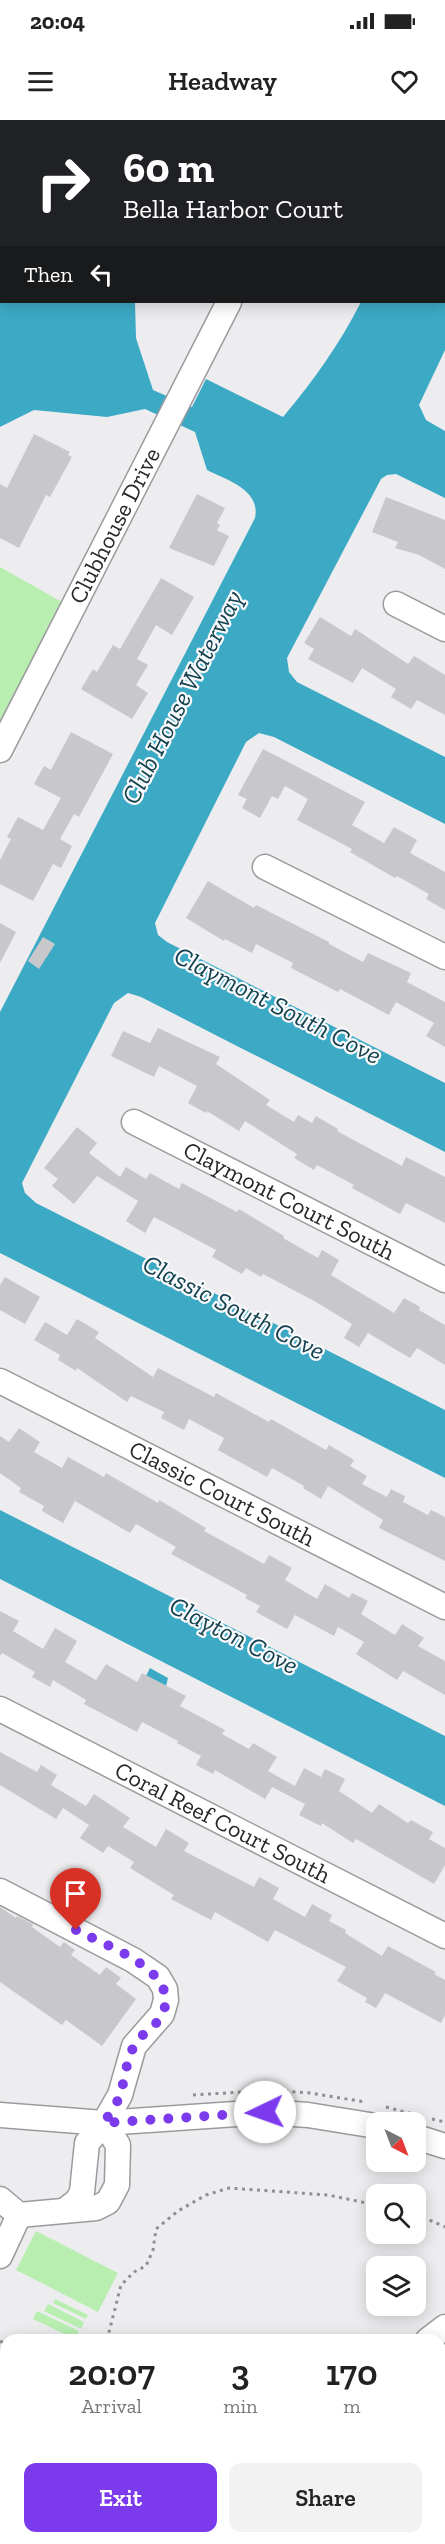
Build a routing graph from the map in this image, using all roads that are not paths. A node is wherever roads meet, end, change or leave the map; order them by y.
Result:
1 (228, 303) edge
2 (396, 604) dead end
3 (445, 628) edge
4 (0, 750) edge
5 (265, 867) dead end
6 (445, 957) edge
7 (134, 1122) dead end
8 (445, 1280) edge
9 (0, 1381) edge
10 (445, 1607) edge
11 (0, 1709) edge
12 (0, 1892) edge
13 (445, 1936) edge
14 (0, 2115) edge
15 (104, 2123) junction
16 (366, 2124) edge
17 (426, 2140) edge
18 (445, 2146) edge
19 (0, 2199) edge
20 (65, 2210) junction
21 (20, 2215) junction
22 (0, 2256) edge

1 - 4 street, Clubhouse Drive
2 - 3 street
5 - 6 street
7 - 8 street, Claymont Court South
9 - 10 street, Classic Court South
11 - 13 street, Coral Reef Court South
12 - 15 street
14 - 15 street
15 - 16 street
15 - 20 street
15 - 20 street
17 - 18 street
19 - 21 street
20 - 21 street
21 - 22 street

